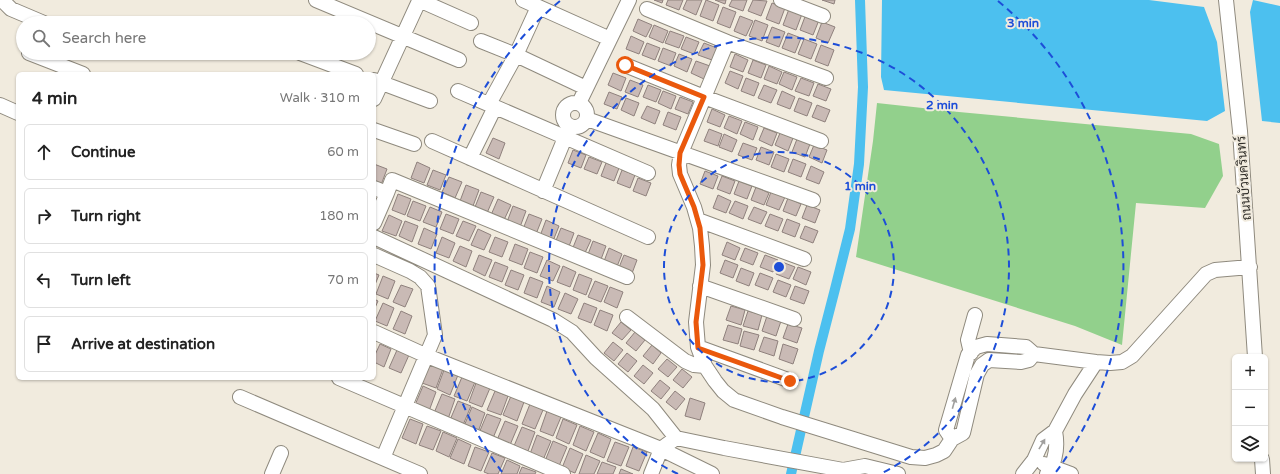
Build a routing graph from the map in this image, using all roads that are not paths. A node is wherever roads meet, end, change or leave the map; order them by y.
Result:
1 (2, 0) edge
2 (316, 0) edge
3 (419, 0) edge
4 (523, 0) edge
5 (629, 0) edge
6 (781, 0) edge
7 (1226, 0) edge
8 (538, 7) junction
9 (647, 9) dead end
10 (28, 16) edge
11 (355, 16) edge
12 (823, 16) dead end
13 (471, 23) dead end
14 (376, 25) edge
15 (403, 36) junction
16 (610, 39) junction
17 (481, 41) dead end
18 (727, 42) junction
19 (516, 55) junction
20 (47, 60) edge
21 (319, 60) edge
22 (459, 60) dead end
23 (625, 65) dead end
24 (78, 72) edge
25 (351, 72) edge
26 (826, 78) dead end
27 (378, 82) edge
28 (586, 88) junction
29 (458, 91) dead end
30 (704, 97) junction
31 (430, 101) dead end
32 (579, 104) junction
33 (0, 106) edge
34 (492, 106) junction
35 (16, 112) edge
36 (587, 119) junction
37 (376, 131) edge
38 (567, 132) junction
39 (432, 141) dead end
40 (821, 141) dead end
41 (414, 144) dead end
42 (680, 153) junction
43 (470, 158) junction
44 (648, 173) dead end
45 (543, 190) junction
46 (380, 191) edge
47 (813, 200) dead end
48 (376, 212) edge
49 (698, 220) junction
50 (648, 237) dead end
51 (376, 238) edge
52 (376, 256) edge
53 (804, 258) dead end
54 (1250, 267) junction
55 (627, 277) dead end
56 (700, 286) junction
57 (975, 315) dead end
58 (627, 317) dead end
59 (794, 319) dead end
60 (376, 333) edge
61 (1000, 344) junction
62 (698, 348) junction
63 (971, 352) junction
64 (1034, 354) junction
65 (1255, 354) edge
66 (427, 356) junction
67 (1000, 361) junction
68 (1096, 362) junction
69 (705, 366) junction
70 (344, 380) edge
71 (790, 381) dead end
72 (240, 397) dead end
73 (405, 406) junction
74 (1055, 431) junction
75 (676, 438) junction
76 (952, 439) junction
77 (661, 449) junction
78 (281, 453) dead end
79 (383, 458) junction
80 (1034, 460) junction
81 (1262, 462) edge
82 (848, 472) edge
83 (1051, 472) edge
84 (272, 474) edge
85 (420, 474) edge
86 (563, 474) edge
87 (651, 474) edge
88 (712, 474) edge
89 (898, 474) edge
90 (1023, 474) edge
91 (1071, 474) edge
92 (1263, 474) edge

1 - 10 street
2 - 11 street
3 - 13 street
3 - 15 street
4 - 8 street
5 - 16 street
6 - 12 street
7 - 54 street, ถนนบัวนครินทร์
8 - 16 street
8 - 19 street
9 - 18 street
14 - 15 street
15 - 22 street
15 - 27 street
16 - 28 street
17 - 19 street
18 - 26 street
18 - 30 street
19 - 28 street
19 - 34 street
20 - 24 street
21 - 25 street
23 - 30 street
27 - 31 street
28 - 32 street
29 - 34 street
30 - 40 street
30 - 42 street
32 - 36 street
32 - 38 street
33 - 35 street
34 - 38 street
34 - 43 street
36 - 38 street
36 - 42 street
37 - 41 street
38 - 44 street
38 - 45 street
39 - 43 street
42 - 47 street
42 - 49 street
43 - 45 street
45 - 50 street
46 - 48 street
46 - 55 street
49 - 53 street
49 - 56 street
51 - 75 street
52 - 66 street
54 - 65 street, ถนนบัวนครินทร์
54 - 68 street
56 - 59 street
56 - 62 street
57 - 63 street
58 - 69 street
60 - 66 street
61 - 63 street
61 - 64 street
61 - 67 street
62 - 69 street
62 - 71 street
76 -> 63 street
64 - 67 street
64 - 68 street
66 - 73 street
66 - 77 street
67 - 76 street
68 - 74 street
69 - 76 street
70 - 73 street
72 - 79 street
73 - 79 street
73 - 86 street
80 -> 74 street
74 - 83 street
75 - 77 street
75 - 82 street
77 - 87 street
77 - 88 street
78 - 84 street
79 - 85 street
80 - 83 street
80 - 90 street
81 - 92 street
82 - 89 street
83 - 91 street

